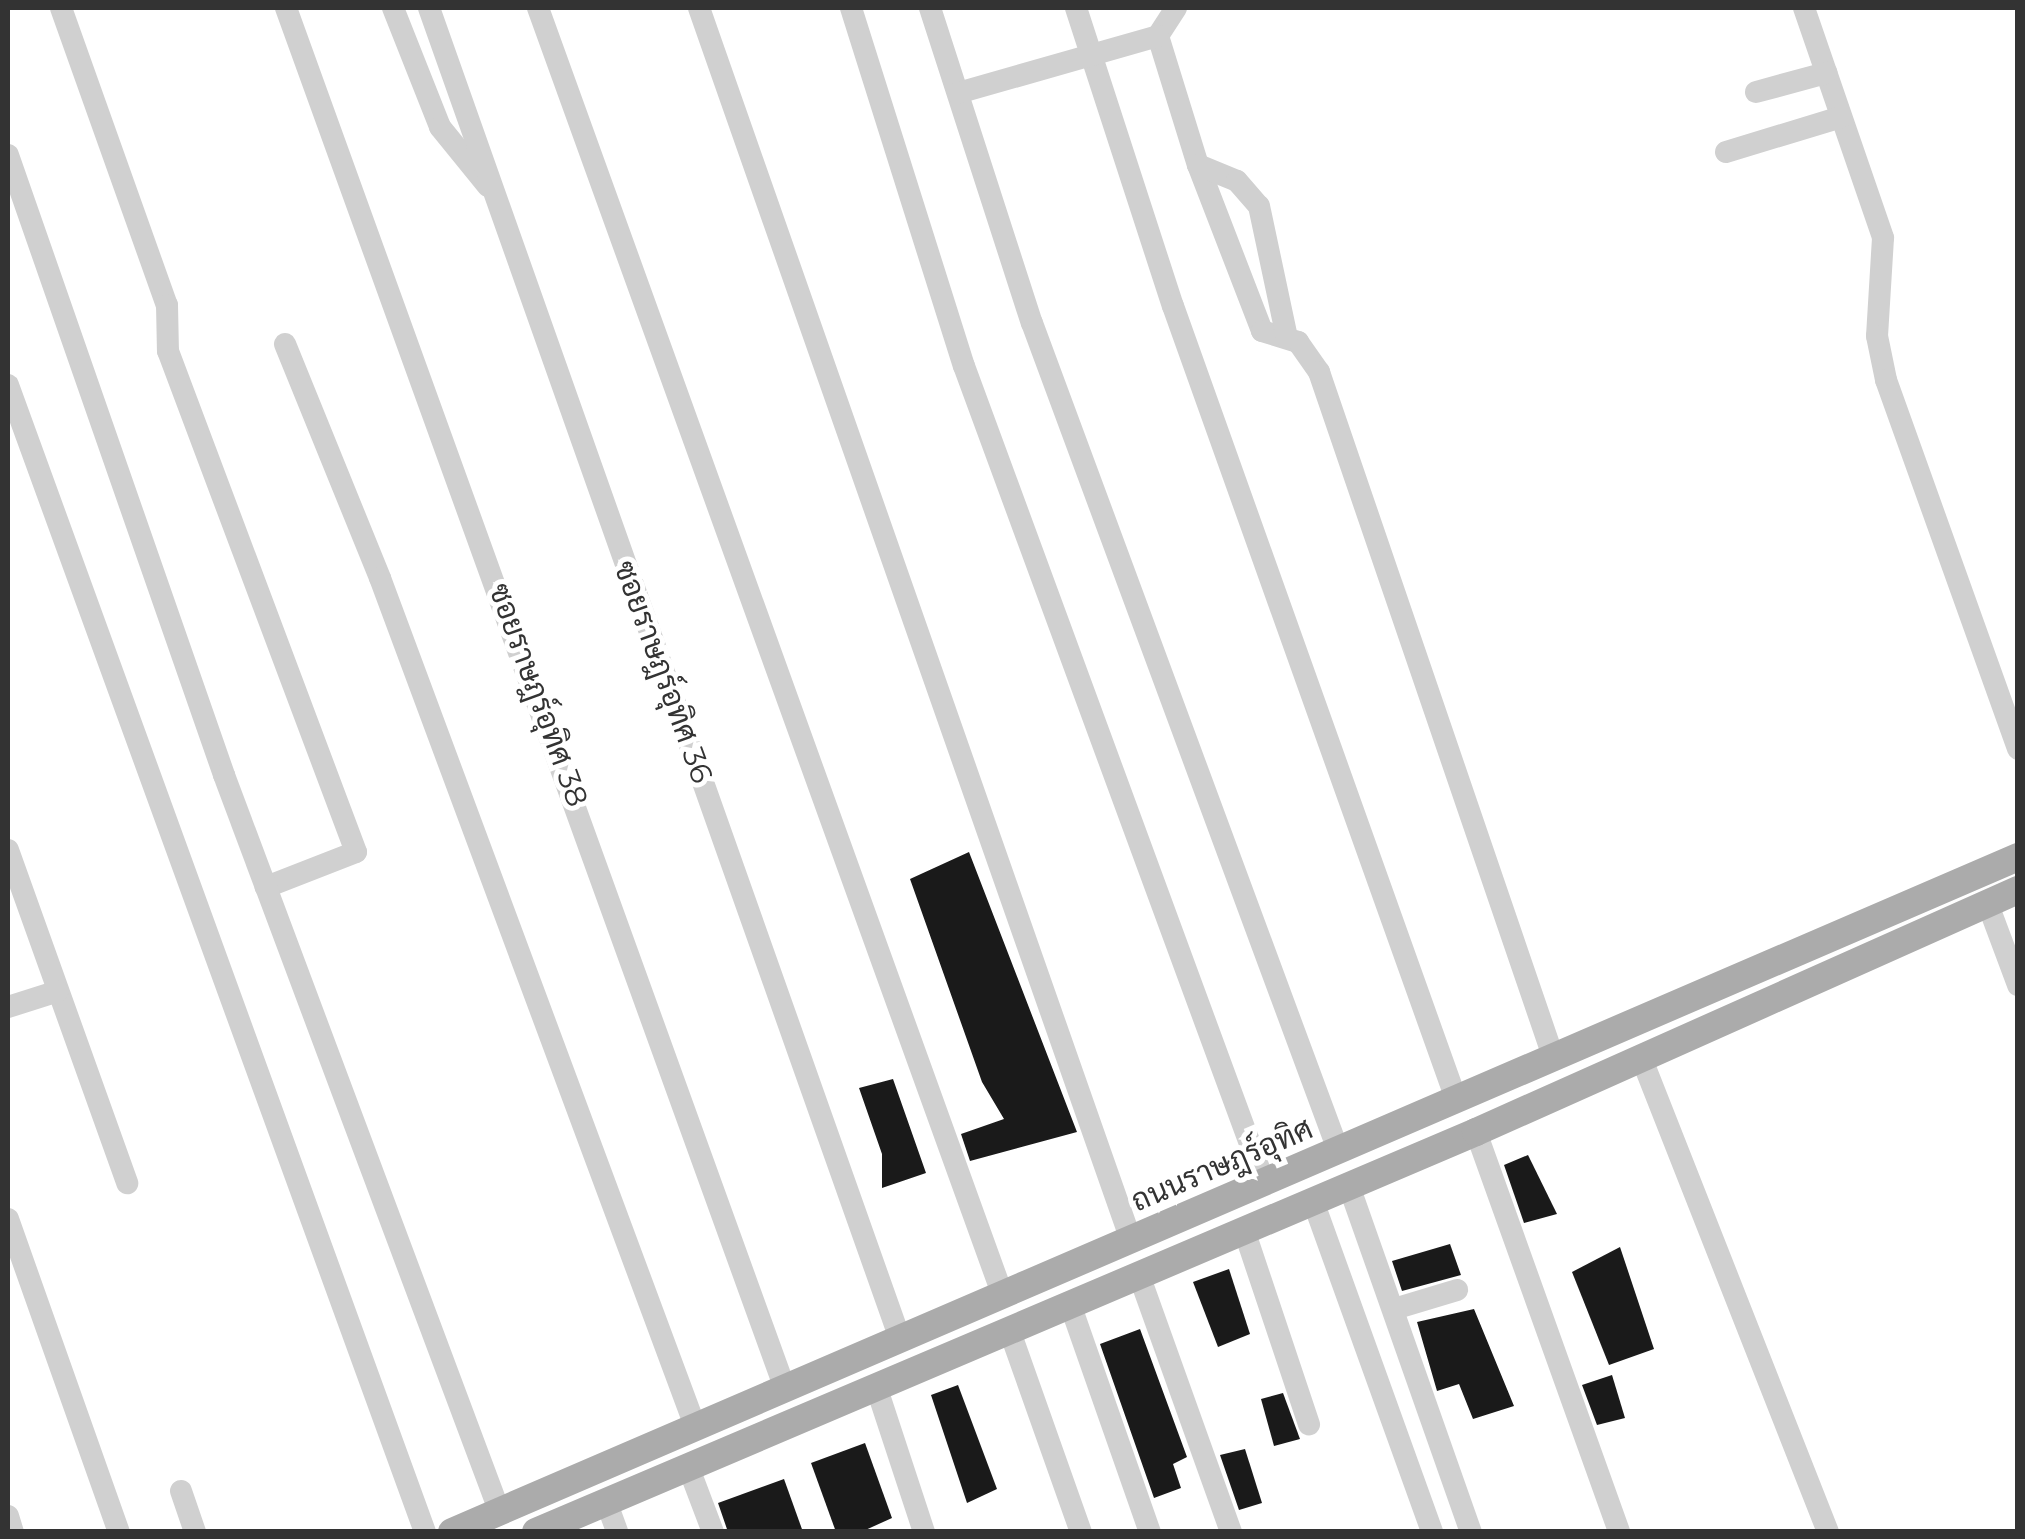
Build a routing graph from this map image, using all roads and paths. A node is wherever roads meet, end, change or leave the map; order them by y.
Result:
1 (62, 8) edge
2 (286, 8) edge
3 (393, 8) edge
4 (429, 8) edge
5 (538, 8) edge
6 (699, 8) edge
7 (851, 8) edge
8 (930, 8) edge
9 (1076, 8) edge
10 (1176, 8) edge
11 (1804, 8) edge
12 (1158, 36) junction
13 (1090, 51) junction
14 (1826, 72) junction
15 (1756, 92) dead end
16 (958, 93) junction
17 (1841, 117) junction
18 (1726, 152) dead end
19 (8, 155) edge
20 (1198, 165) junction
21 (500, 200) junction
22 (1287, 338) junction
23 (285, 344) dead end
24 (8, 386) edge
25 (2018, 749) edge
26 (8, 850) edge
27 (2018, 857) edge
28 (266, 887) junction
29 (2018, 890) edge
30 (1987, 902) junction
31 (2018, 984) edge
32 (58, 991) junction
33 (8, 1007) edge
34 (1588, 1045) junction
35 (1641, 1056) junction
36 (1554, 1059) junction
37 (1604, 1074) junction
38 (1456, 1099) junction
39 (1476, 1132) junction
40 (1338, 1150) junction
41 (1264, 1182) junction
42 (127, 1183) dead end
43 (1349, 1186) junction
44 (1313, 1201) junction
45 (8, 1218) edge
46 (1244, 1230) junction
47 (1131, 1240) junction
48 (1139, 1276) junction
49 (1458, 1290) dead end
50 (1002, 1294) junction
51 (1070, 1304) junction
52 (1394, 1309) junction
53 (1009, 1329) junction
54 (899, 1336) junction
55 (784, 1386) junction
56 (876, 1386) junction
57 (694, 1424) junction
58 (1309, 1424) dead end
59 (688, 1466) junction
60 (182, 1491) dead end
61 (606, 1502) junction
62 (499, 1510) junction
63 (8, 1516) edge
64 (13, 1532) edge
65 (119, 1532) edge
66 (195, 1532) edge
67 (424, 1532) edge
68 (452, 1532) edge
69 (536, 1532) edge
70 (616, 1532) edge
71 (714, 1532) edge
72 (924, 1532) edge
73 (1081, 1532) edge
74 (1150, 1532) edge
75 (1231, 1532) edge
76 (1432, 1532) edge
77 (1471, 1532) edge
78 (1618, 1532) edge
79 (1828, 1532) edge

1 - 28 street
2 - 55 street, ซอยราษฎร์อุทิศ 38
3 - 21 street
4 - 21 street, ซอยราษฎร์อุทิศ 36
5 - 50 street
6 - 47 street
7 - 41 street
8 - 16 street
9 - 13 street
10 - 12 street
11 - 14 street
12 - 13 street
12 - 20 street
13 - 16 street
13 - 38 street
14 - 15 street
14 - 17 street
16 - 40 street
17 - 18 street
17 - 25 street
19 - 28 street
20 - 22 street
20 - 22 street
21 - 54 street, ซอยราษฎร์อุทิศ 36
22 - 36 street
23 - 57 street
24 - 67 street
26 - 32 street
27 - 34 main road, ถนนราษฎร์อุทิศ
28 - 62 street
29 - 30 main road
30 - 31 street
30 - 35 main road
32 - 33 street
32 - 42 street
34 - 36 main road, ถนนราษฎร์อุทิศ
34 - 37 main road
35 - 37 main road
35 - 79 street
36 - 38 main road, ถนนราษฎร์อุทิศ
37 - 39 main road
38 - 40 main road, ถนนราษฎร์อุทิศ
39 - 43 main road
39 - 78 street
40 - 41 main road, ถนนราษฎร์อุทิศ
41 - 47 main road, ถนนราษฎร์อุทิศ
43 - 44 main road
43 - 52 street
44 - 46 main road
44 - 76 street
45 - 65 street
46 - 48 main road
46 - 58 street
47 - 50 main road, ถนนราษฎร์อุทิศ
48 - 51 main road
48 - 75 street
49 - 52 street
50 - 54 main road, ถนนราษฎร์อุทิศ
51 - 53 main road
51 - 74 street
52 - 77 street
53 - 56 main road
53 - 73 street
54 - 55 main road, ถนนราษฎร์อุทิศ
55 - 57 main road, ถนนราษฎร์อุทิศ
56 - 59 main road
56 - 72 street
57 - 62 main road, ถนนราษฎร์อุทิศ
59 - 61 main road
59 - 71 street
60 - 66 street
61 - 69 main road
61 - 70 street
62 - 68 main road, ถนนราษฎร์อุทิศ
63 - 64 street

